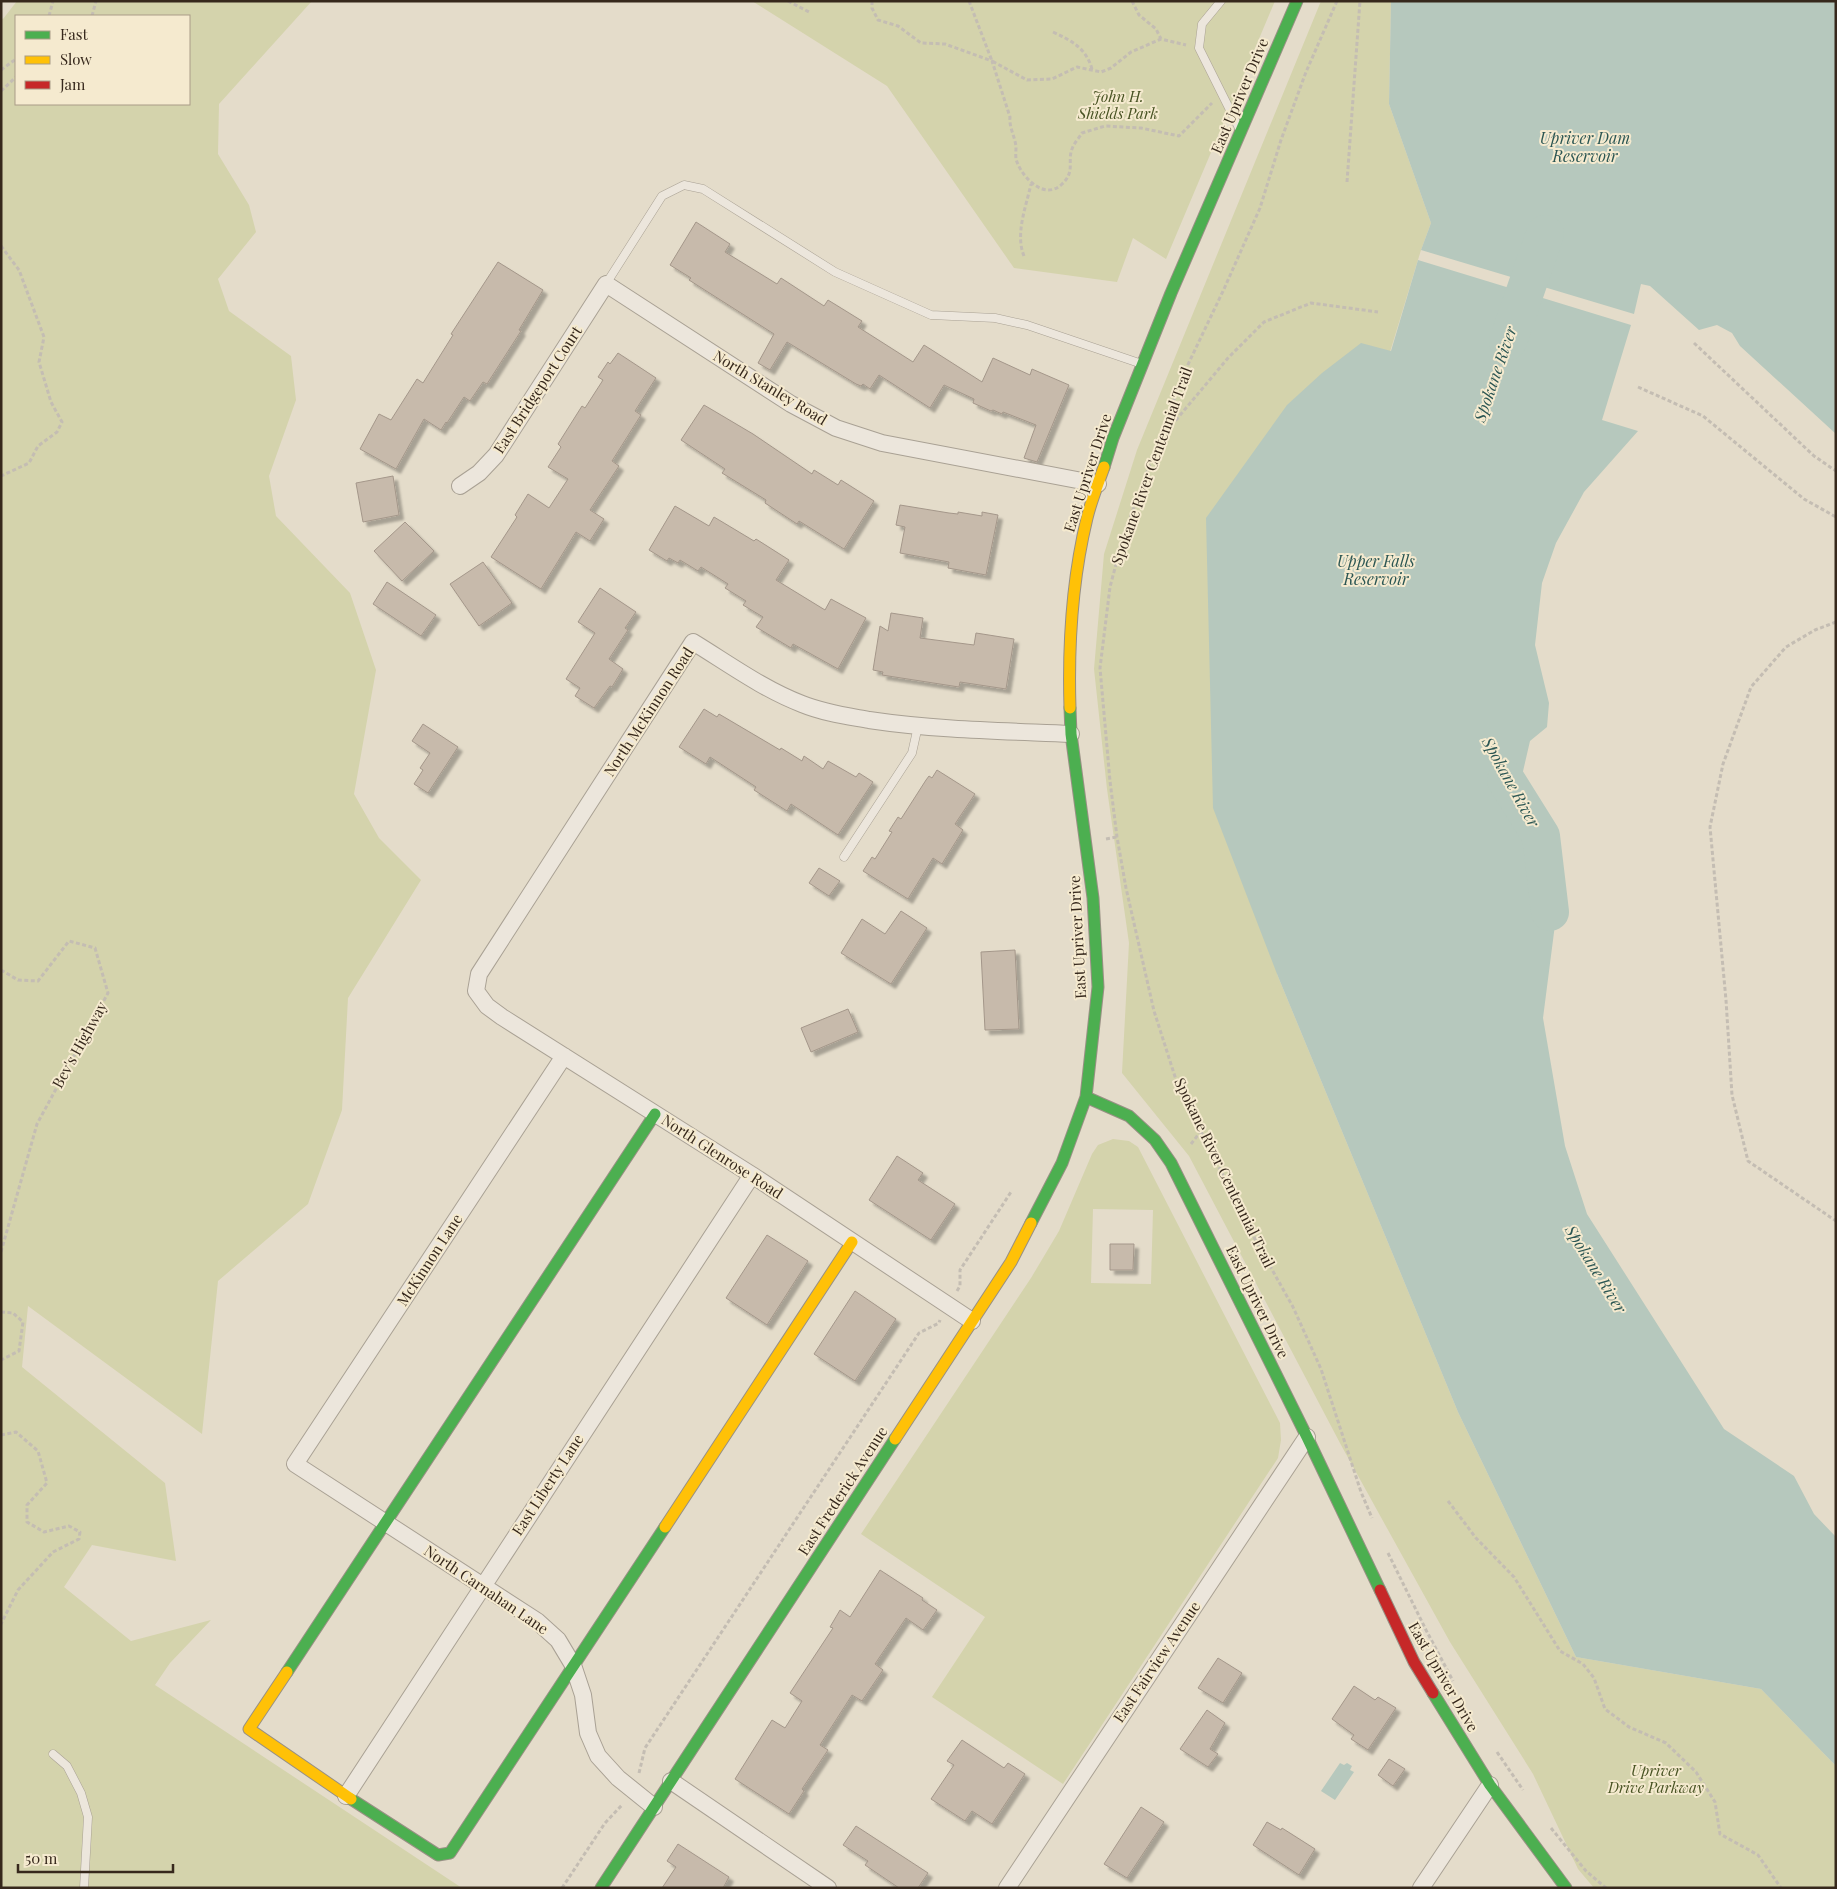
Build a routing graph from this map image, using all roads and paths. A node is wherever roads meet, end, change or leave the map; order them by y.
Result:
1 (53, 1) edge
2 (96, 1) edge
3 (788, 1) edge
4 (872, 1) edge
5 (969, 1) edge
6 (1132, 1) edge
7 (1221, 1) edge
8 (1297, 1) edge
9 (1337, 1) edge
10 (1360, 1) edge
11 (811, 13) dead end
12 (49, 15) edge
13 (92, 15) edge
14 (1053, 32) dead end
15 (1161, 40) junction
16 (1199, 48) junction
17 (15, 60) edge
18 (992, 61) junction
19 (1092, 69) junction
20 (1, 70) edge
21 (15, 78) edge
22 (1, 91) edge
23 (1222, 94) junction
24 (1241, 132) junction
25 (1347, 182) dead end
26 (1031, 184) junction
27 (1, 246) edge
28 (1024, 256) dead end
29 (606, 284) junction
30 (1378, 312) dead end
31 (1694, 343) dead end
32 (1142, 364) junction
33 (1638, 387) dead end
34 (1164, 427) junction
35 (1836, 471) edge
36 (1, 476) edge
37 (1098, 484) junction
38 (460, 486) dead end
39 (1836, 517) edge
40 (1836, 622) edge
41 (918, 726) junction
42 (1071, 734) junction
43 (844, 858) dead end
44 (1, 970) edge
45 (476, 991) joint
46 (564, 1056) junction
47 (1086, 1097) junction
48 (655, 1114) junction
49 (1201, 1131) junction
50 (1191, 1144) dead end
51 (752, 1175) junction
52 (1011, 1192) dead end
53 (1836, 1221) edge
54 (852, 1242) junction
55 (1, 1252) edge
56 (960, 1286) dead end
57 (1, 1312) edge
58 (972, 1321) junction
59 (939, 1323) dead end
60 (1, 1360) edge
61 (1, 1435) edge
62 (1307, 1437) junction
63 (295, 1464) joint
64 (1448, 1502) dead end
65 (385, 1523) junction
66 (1374, 1524) dead end
67 (1386, 1548) dead end
68 (482, 1586) junction
69 (1, 1624) edge
70 (573, 1665) junction
71 (1457, 1687) dead end
72 (1494, 1747) dead end
73 (53, 1754) dead end
74 (642, 1769) dead end
75 (671, 1781) junction
76 (1490, 1786) junction
77 (1525, 1793) dead end
78 (346, 1796) junction
79 (654, 1807) junction
80 (620, 1808) dead end
81 (1548, 1825) dead end
82 (84, 1888) edge
83 (562, 1888) edge
84 (601, 1888) edge
85 (828, 1888) edge
86 (1007, 1888) edge
87 (1421, 1888) edge
88 (1566, 1888) edge
89 (1606, 1888) edge
90 (1781, 1888) edge

1 - 12 path
2 - 13 path
3 - 11 path
4 - 18 path
5 - 18 path
6 - 15 path
7 - 16 lane
8 - 24 street, East Upriver Drive
9 - 34 path, Spokane River Centennial Trail
10 - 25 path
14 - 19 path
15 - 16 path
15 - 19 path
16 - 23 lane
17 - 20 path
18 - 19 path
18 - 26 path
21 - 22 path
23 - 24 lane
23 - 26 path
24 - 32 street, East Upriver Drive
26 - 28 path
27 - 36 path
29 - 32 lane
29 - 37 street, North Stanley Road
29 - 38 street, East Bridgeport Court
30 - 34 path
31 - 35 path
32 - 37 street, East Upriver Drive
33 - 39 path
34 - 49 path, Spokane River Centennial Trail
37 - 42 street, East Upriver Drive
40 - 53 path
41 - 42 street, North McKinnon Road
41 - 43 lane
41 - 45 street, North McKinnon Road
42 - 47 street, East Upriver Drive
44 - 55 path, Bev's Highway
45 - 46 street, North Glenrose Road
46 - 48 street, North Glenrose Road
46 - 63 street, McKinnon Lane
47 - 58 street, East Frederick Avenue
47 - 62 street, East Upriver Drive
48 - 51 street, North Glenrose Road
48 - 65 street
49 - 50 path
49 - 66 path, Spokane River Centennial Trail
51 - 54 street, North Glenrose Road
51 - 68 street, East Liberty Lane
52 - 56 path
54 - 58 street, North Glenrose Road
54 - 70 street
57 - 60 path
58 - 75 street, East Frederick Avenue
59 - 74 path
61 - 69 path
62 - 76 street, East Upriver Drive
62 - 86 street, East Fairview Avenue
63 - 65 street, North Carnahan Lane
64 - 90 path
65 - 68 street, North Carnahan Lane
65 - 78 street
67 - 71 path
68 - 70 street, North Carnahan Lane
68 - 78 street, East Liberty Lane
70 - 78 street
70 - 79 street, North Carnahan Lane
72 - 77 path
73 - 82 lane
75 - 79 street, East Frederick Avenue
75 - 85 street
76 - 87 street
76 - 88 street, East Upriver Drive
79 - 84 street, East Frederick Avenue
80 - 83 path
81 - 89 path

